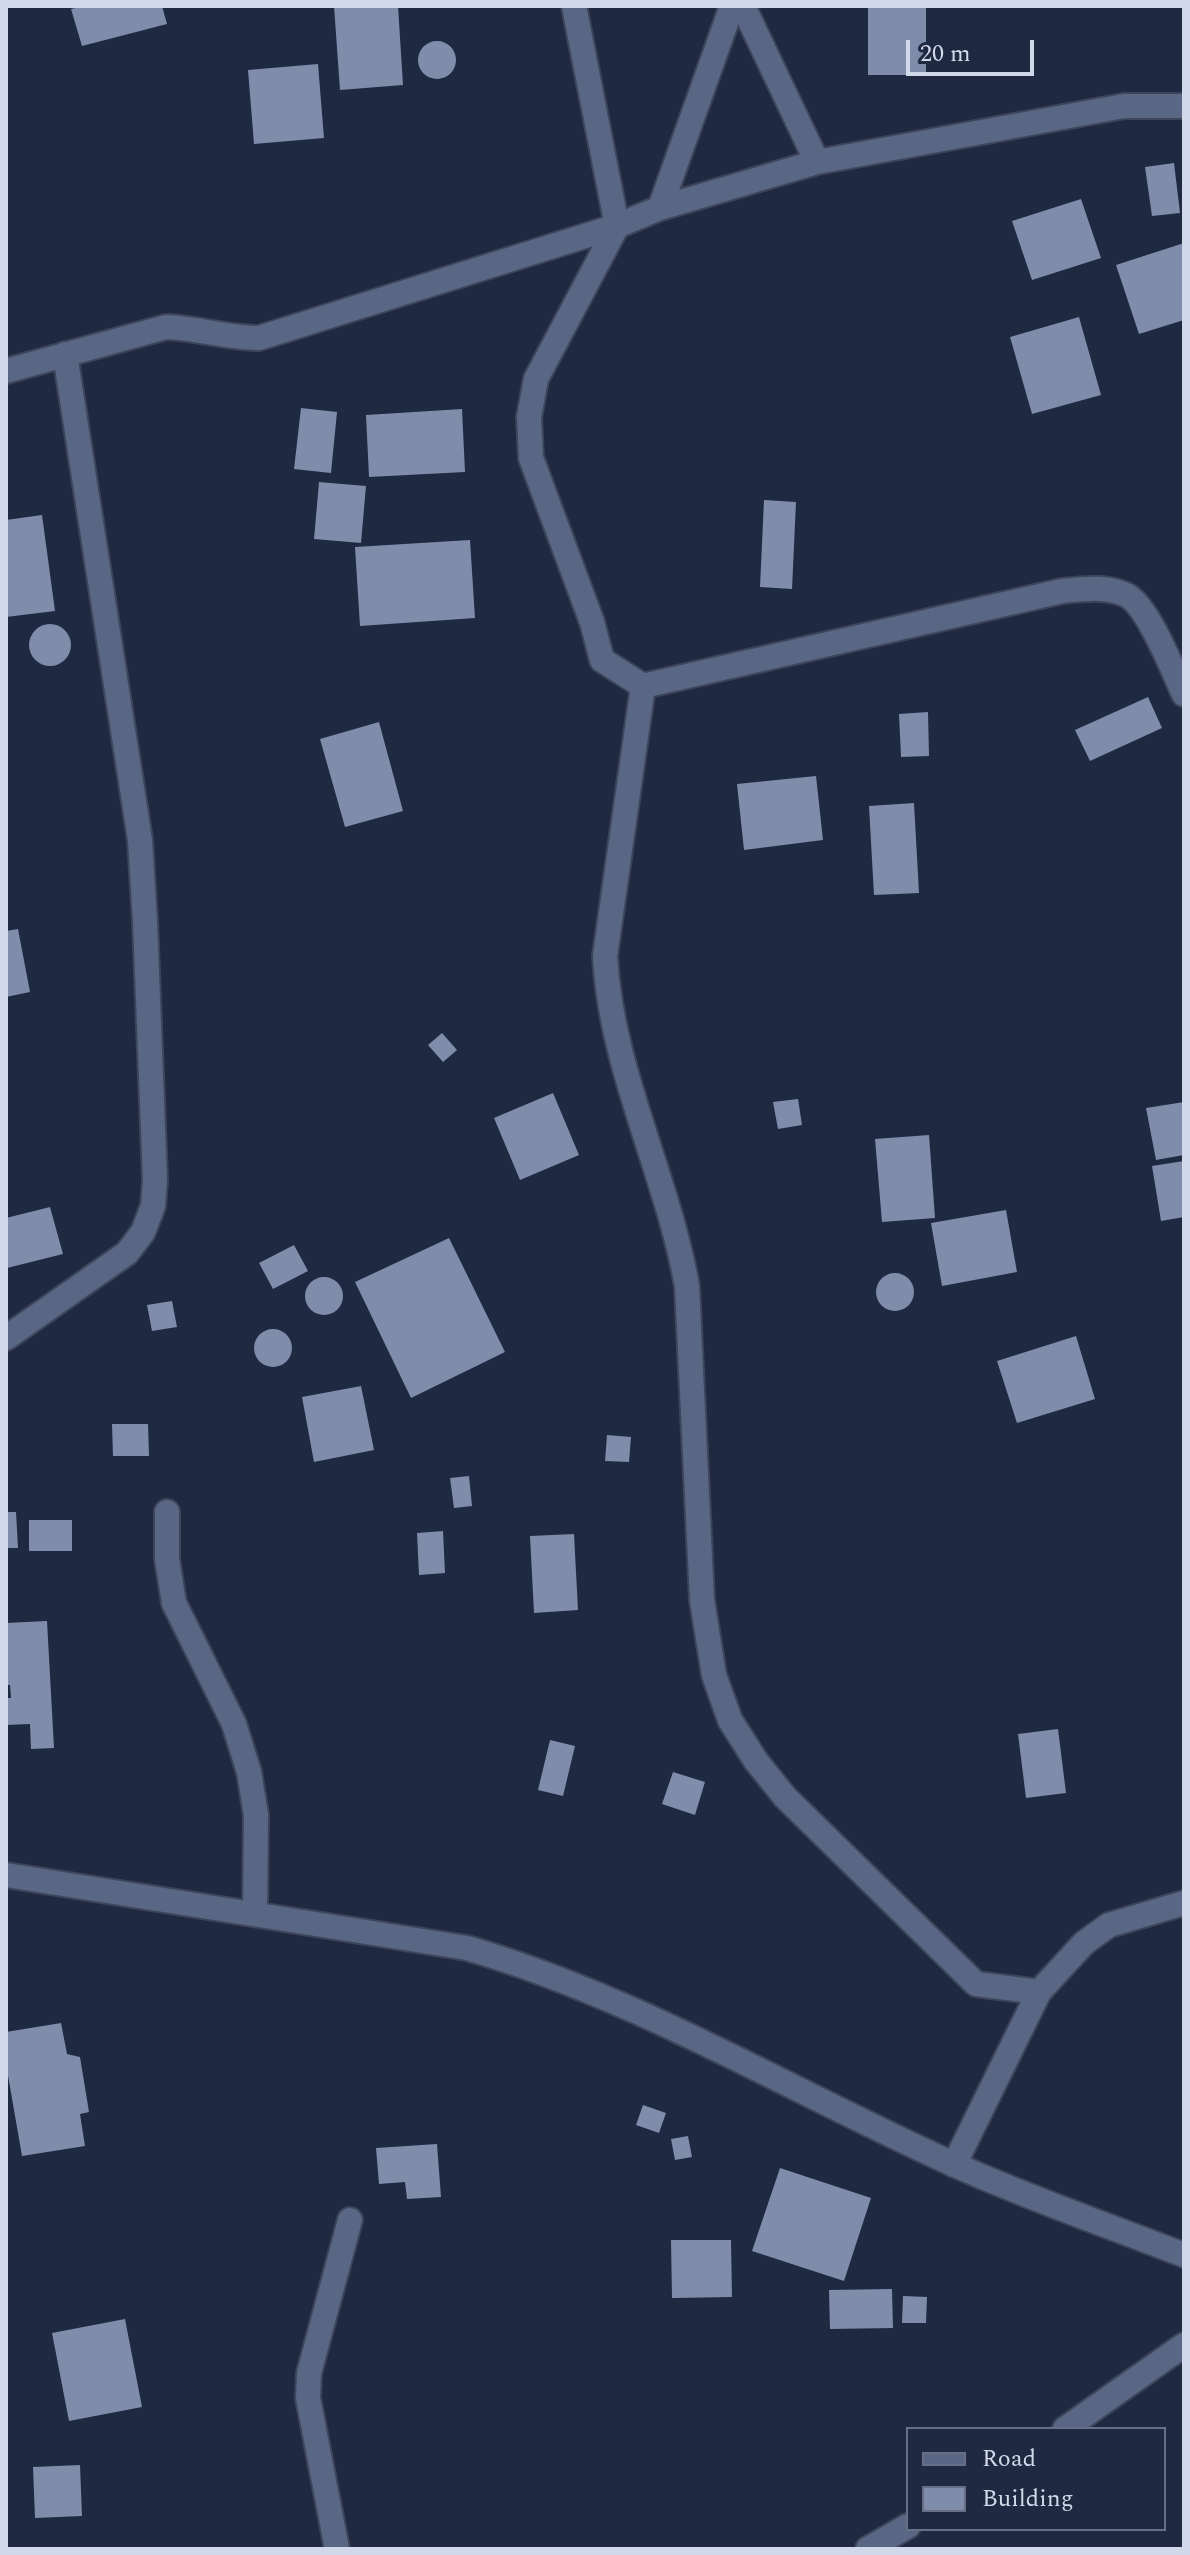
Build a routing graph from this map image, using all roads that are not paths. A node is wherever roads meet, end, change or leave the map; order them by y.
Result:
1 (574, 6) edge
2 (732, 6) edge
3 (743, 6) edge
4 (1184, 106) edge
5 (817, 162) junction
6 (660, 208) junction
7 (617, 226) junction
8 (65, 354) junction
9 (6, 371) edge
10 (643, 686) junction
11 (1184, 694) edge
12 (6, 1338) edge
13 (167, 1512) dead end
14 (6, 1875) edge
15 (1184, 1903) edge
16 (255, 1914) junction
17 (1039, 1992) junction
18 (954, 2165) junction
19 (350, 2220) dead end
20 (1184, 2255) edge
21 (1184, 2345) edge
22 (1068, 2427) edge
23 (906, 2527) edge
24 (337, 2549) edge
25 (868, 2549) edge

1 - 7 street
2 - 6 street
3 - 5 street
4 - 5 street
5 - 6 street
6 - 7 street
7 - 8 street
7 - 10 street
8 - 9 street
8 - 12 street
10 - 11 street
10 - 17 street
13 - 16 street
14 - 16 street
15 - 17 street
16 - 18 street
17 - 18 street
18 - 20 street
19 - 24 street
21 - 22 street
23 - 25 street

